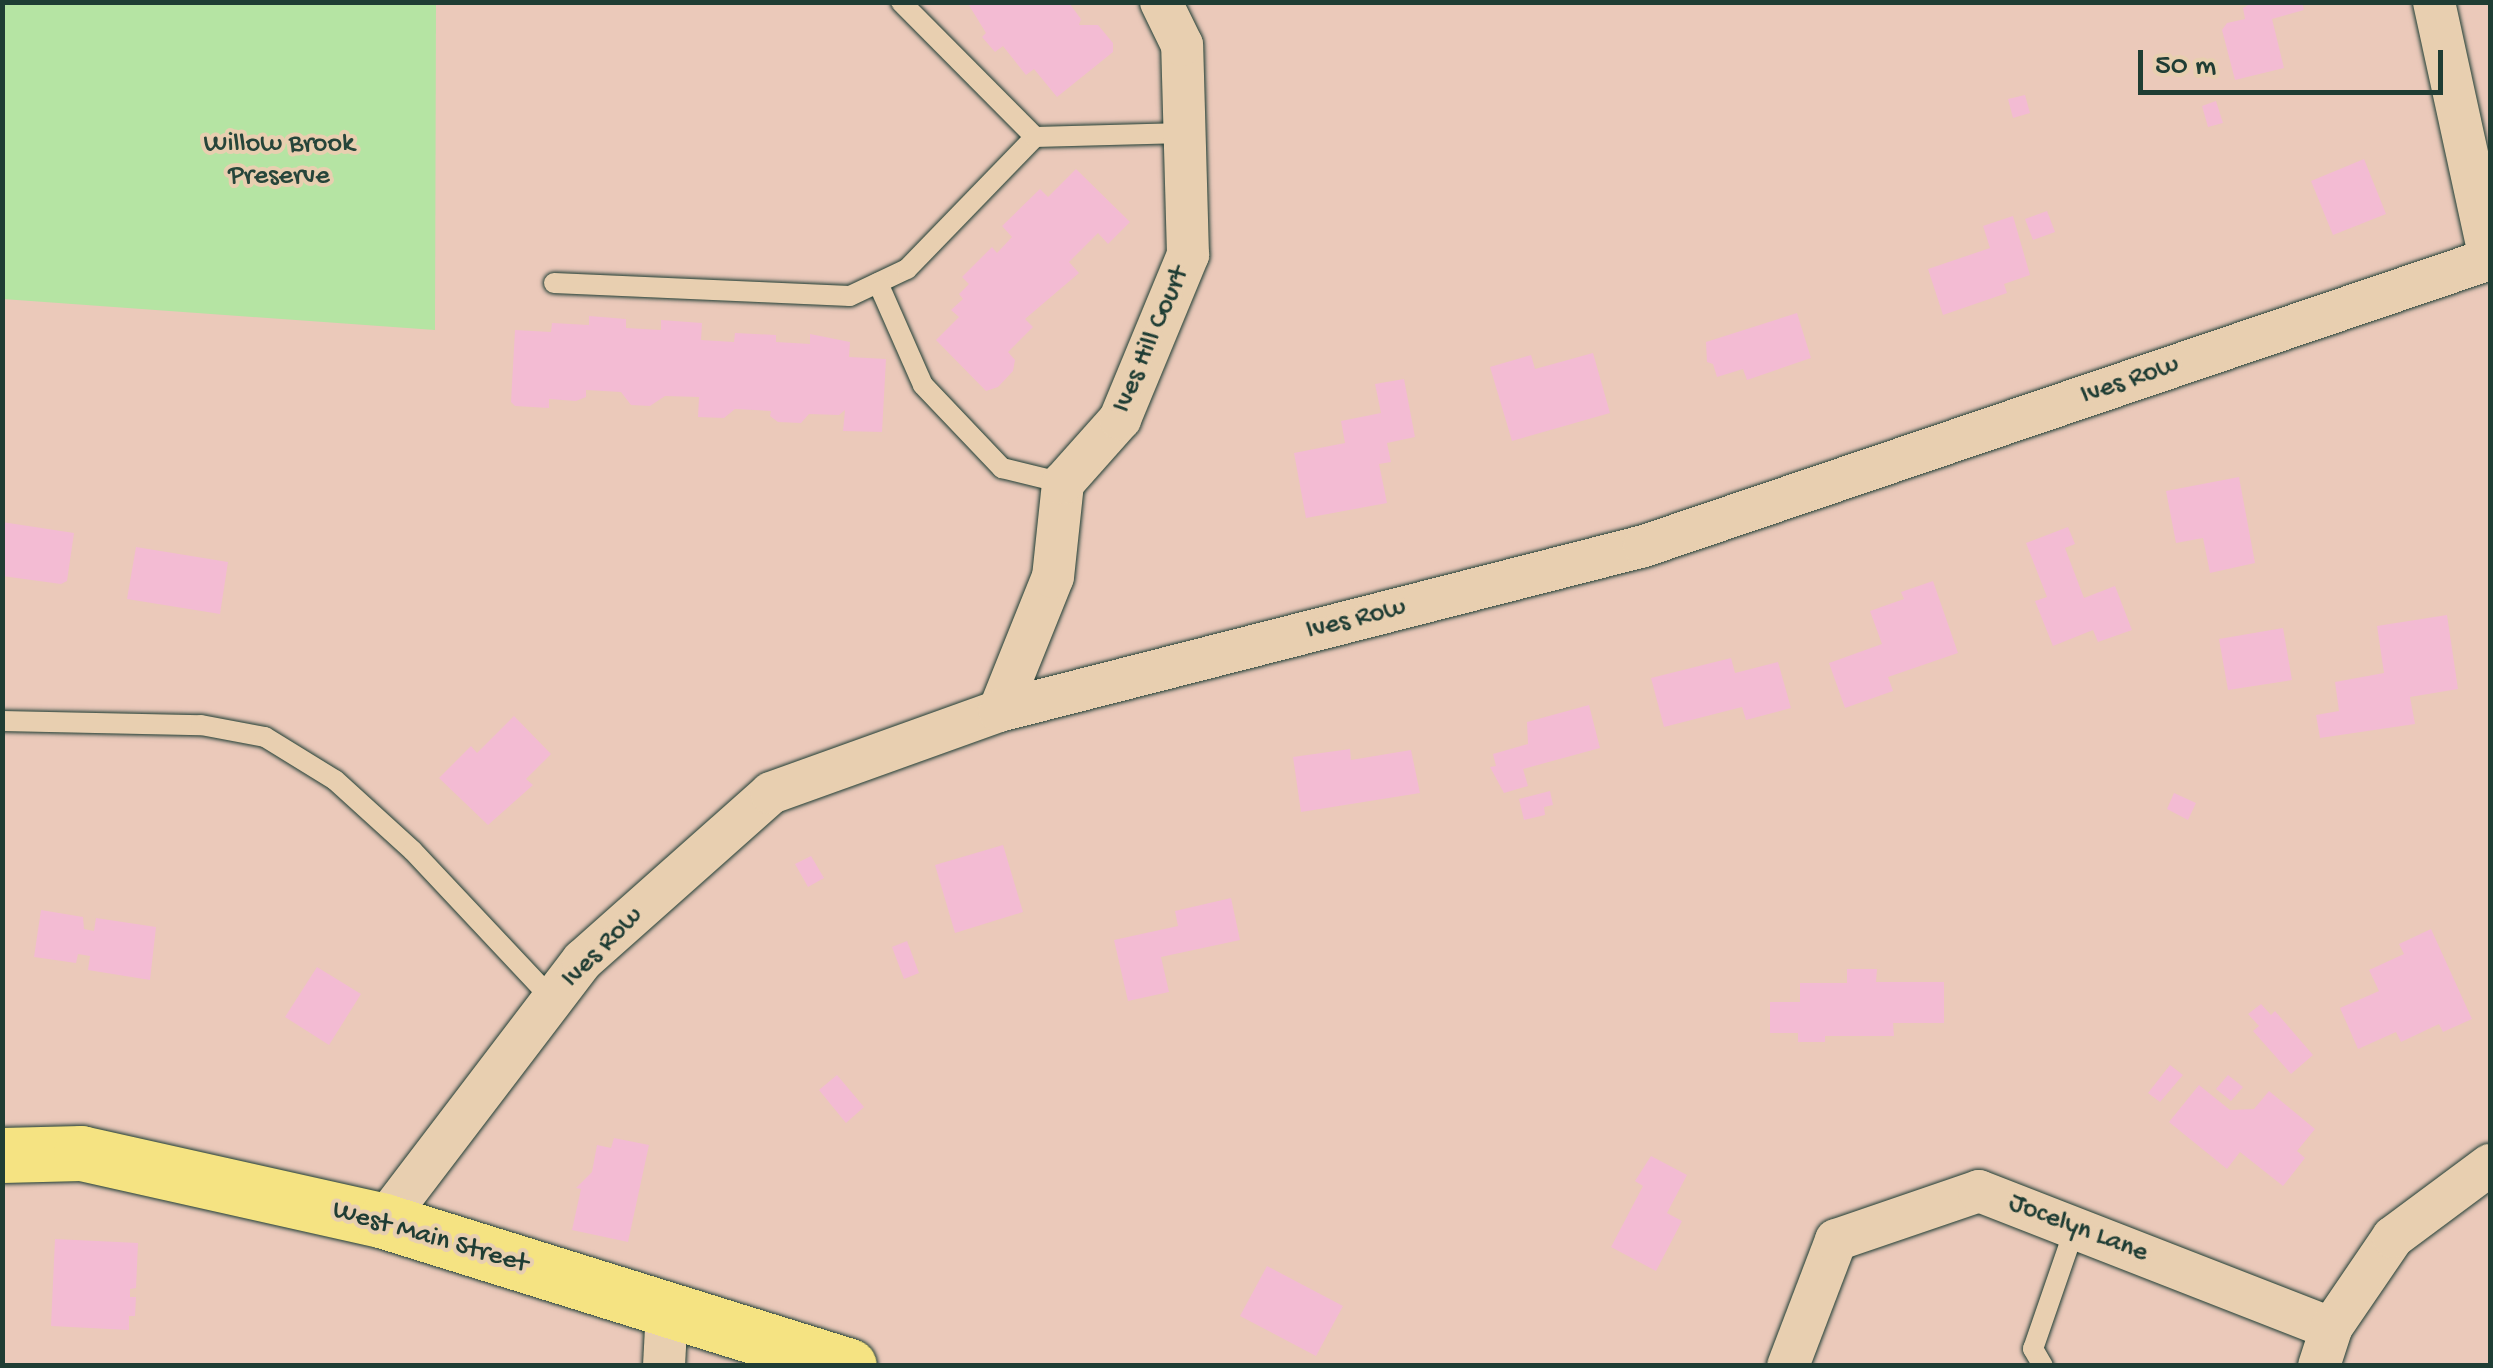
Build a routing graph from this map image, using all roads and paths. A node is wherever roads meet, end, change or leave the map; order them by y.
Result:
1 (901, 2) edge
2 (1160, 2) edge
3 (2434, 2) edge
4 (1184, 133) junction
5 (1035, 138) junction
6 (2490, 259) edge
7 (878, 282) junction
8 (554, 283) dead end
9 (1063, 483) junction
10 (999, 711) junction
11 (2, 721) edge
12 (552, 1000) junction
13 (2, 1155) edge
14 (2490, 1165) edge
15 (384, 1221) junction
16 (2074, 1228) junction
17 (667, 1308) junction
18 (2325, 1347) edge
19 (664, 1366) edge
20 (849, 1366) edge
21 (1788, 1366) edge
22 (2043, 1366) edge

1 - 5 lane
2 - 4 street, Ives Hill Court
3 - 6 street
4 - 5 lane
4 - 9 street, Ives Hill Court
5 - 7 lane
6 - 10 street, Ives Row
7 - 8 lane
7 - 9 lane
9 - 10 street
10 - 12 street, Ives Row
11 - 12 lane
12 - 15 street, Ives Row
13 - 15 main road, West Main Street
14 - 18 street
15 - 17 main road, West Main Street
16 - 18 street, Jocelyn Lane
16 - 21 street, Jocelyn Lane
16 - 22 lane
17 - 19 street
17 - 20 main road, West Main Street

